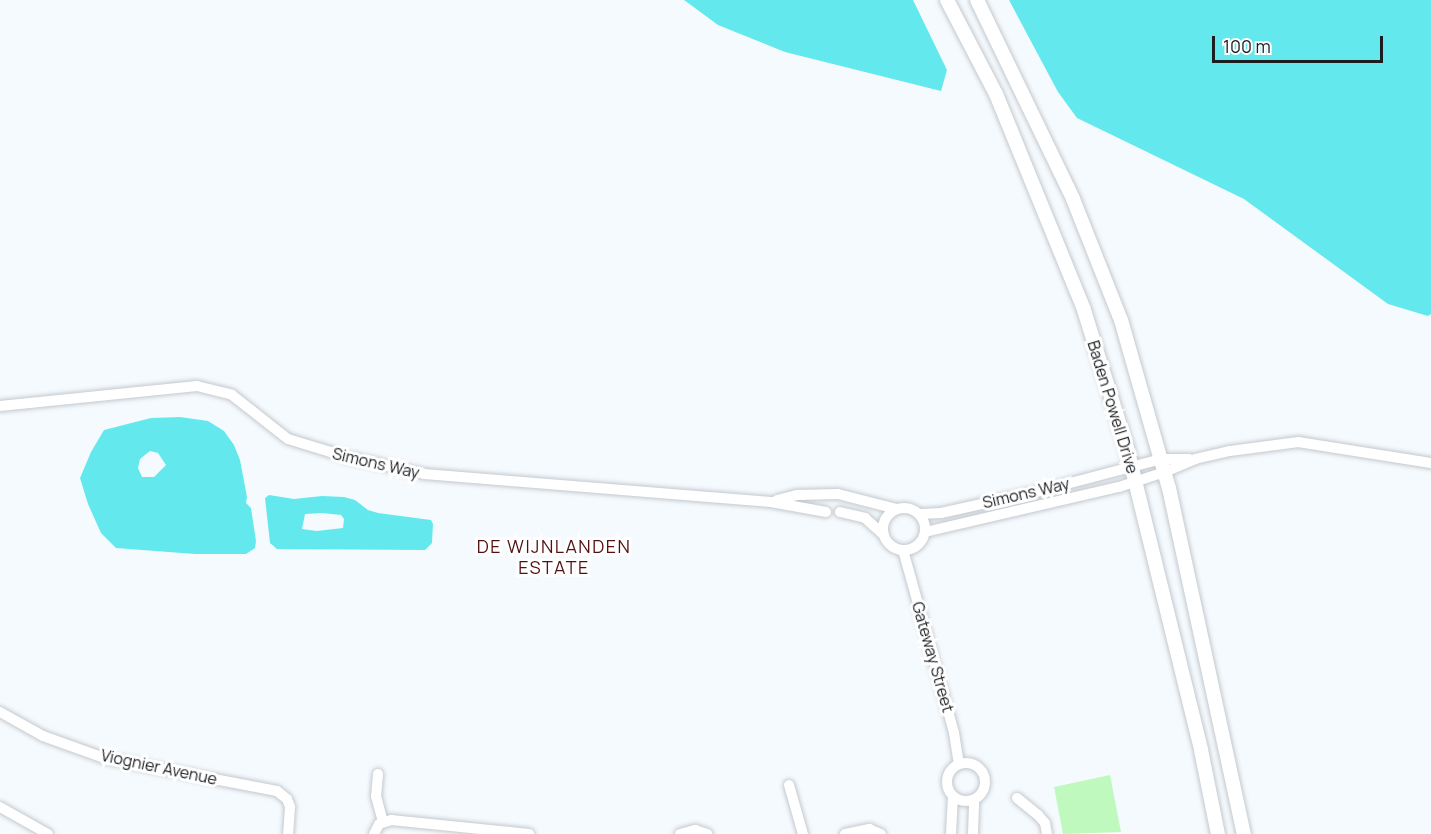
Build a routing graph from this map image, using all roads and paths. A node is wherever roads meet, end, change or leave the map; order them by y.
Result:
1 (946, 0) edge
2 (977, 0) edge
3 (0, 406) edge
4 (1431, 463) edge
5 (1132, 466) junction
6 (1163, 466) junction
7 (1135, 481) junction
8 (771, 502) junction
9 (897, 509) junction
10 (826, 512) dead end
11 (840, 512) dead end
12 (920, 514) junction
13 (925, 532) junction
14 (884, 535) junction
15 (903, 550) junction
16 (0, 712) edge
17 (958, 764) junction
18 (378, 774) dead end
19 (789, 785) dead end
20 (953, 797) junction
21 (1017, 798) dead end
22 (974, 800) junction
23 (0, 807) edge
24 (383, 822) junction
25 (48, 834) edge
26 (288, 834) edge
27 (374, 834) edge
28 (529, 834) edge
29 (680, 834) edge
30 (707, 834) edge
31 (803, 834) edge
32 (846, 834) edge
33 (880, 834) edge
34 (951, 834) edge
35 (973, 834) edge
36 (1047, 834) edge
37 (1218, 834) edge
38 (1244, 834) edge

1 - 5 main road, Baden Powell Drive
2 - 6 main road, Baden Powell Drive
3 - 8 street, Simons Way
4 - 6 street
5 - 6 street, Simons Way
5 - 7 main road, Baden Powell Drive
5 - 12 street, Simons Way
6 - 7 street, Simons Way
6 - 38 main road, Baden Powell Drive
7 - 13 street, Simons Way
7 - 37 main road, Baden Powell Drive
8 - 9 street, Simons Way
8 - 10 street, Simons Way
9 - 12 street
9 - 14 street
11 - 14 street
12 - 13 street
13 - 15 street
14 - 15 street
15 - 17 street, Gateway Street
16 - 26 street, Viognier Avenue
17 - 20 street
17 - 22 street
18 - 24 street
19 - 31 street
20 - 22 street
20 - 34 street
21 - 36 street
22 - 35 street
23 - 25 street
24 - 27 street
24 - 28 street
29 - 30 street
32 - 33 street

